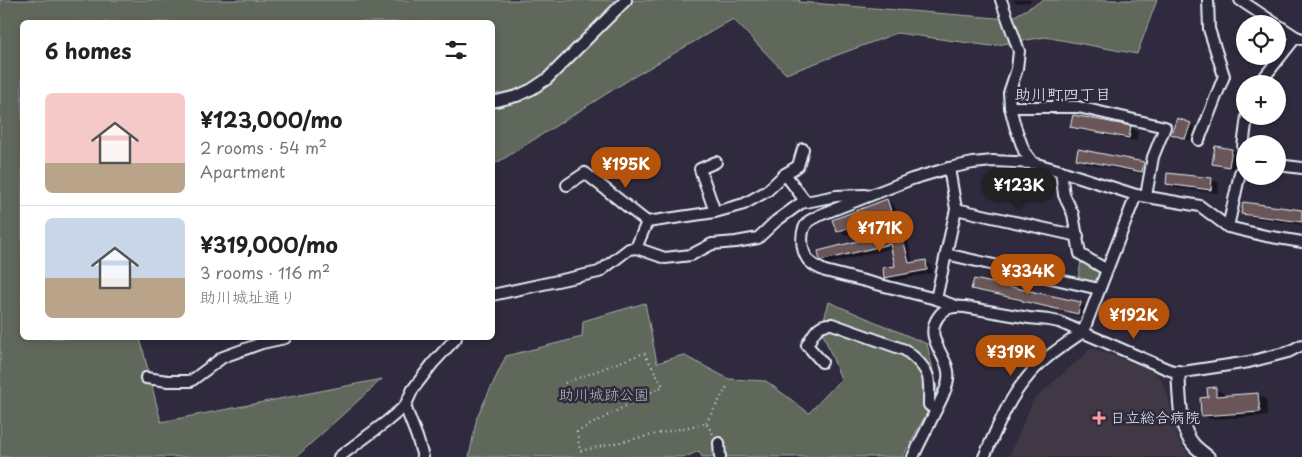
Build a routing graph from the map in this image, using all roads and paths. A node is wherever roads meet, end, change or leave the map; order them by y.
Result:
1 (626, 0) edge
2 (1000, 0) edge
3 (1208, 0) edge
4 (1240, 0) edge
5 (1263, 15) edge
6 (1286, 30) edge
7 (1299, 38) edge
8 (1267, 75) edge
9 (495, 101) edge
10 (1010, 107) junction
11 (1199, 140) dead end
12 (803, 149) dead end
13 (716, 162) dead end
14 (1033, 163) junction
15 (1286, 166) edge
16 (949, 168) junction
17 (1302, 168) edge
18 (1061, 171) junction
19 (785, 174) junction
20 (1237, 185) edge
21 (567, 186) dead end
22 (871, 195) junction
23 (1141, 195) junction
24 (806, 202) junction
25 (956, 209) junction
26 (715, 212) junction
27 (647, 222) junction
28 (1228, 227) junction
29 (1078, 236) junction
30 (1302, 242) edge
31 (636, 248) junction
32 (946, 254) junction
33 (1107, 270) junction
34 (1099, 289) junction
35 (495, 294) edge
36 (936, 299) junction
37 (956, 306) junction
38 (1083, 332) junction
39 (276, 340) edge
40 (454, 340) edge
41 (1302, 345) edge
42 (822, 362) dead end
43 (1178, 372) junction
44 (146, 378) dead end
45 (566, 383) dead end
46 (727, 387) dead end
47 (405, 406) junction
48 (936, 410) junction
49 (706, 423) junction
50 (719, 443) joint
51 (339, 457) edge
52 (423, 457) edge
53 (720, 457) edge
54 (913, 457) edge
55 (984, 457) edge
56 (1208, 457) edge

1 - 9 street
2 - 10 street
3 - 11 street
4 - 5 street
6 - 7 street
7 - 8 street
10 - 14 street
10 - 23 street
12 - 19 street
13 - 26 street
14 - 16 street
14 - 18 street
15 - 17 street
16 - 22 street
16 - 25 street
18 - 23 street
18 - 29 street
19 - 24 street
19 - 26 street
20 - 28 street
21 - 27 street
22 - 24 street
22 - 36 street
23 - 28 street
23 - 33 street
24 - 31 street
25 - 29 street
25 - 32 street
26 - 27 street
27 - 31 street
28 - 30 street
29 - 33 street
31 - 35 street
32 - 34 street
32 - 36 street
33 - 34 street
34 - 38 street
36 - 37 street
37 - 38 street
37 - 48 street
38 - 43 street
38 - 55 street
39 - 44 street
40 - 47 street
41 - 43 street
42 - 48 street
43 - 56 street
45 - 49 path
46 - 49 path
47 - 51 street
47 - 52 street
48 - 54 street
49 - 50 path
50 - 53 street

